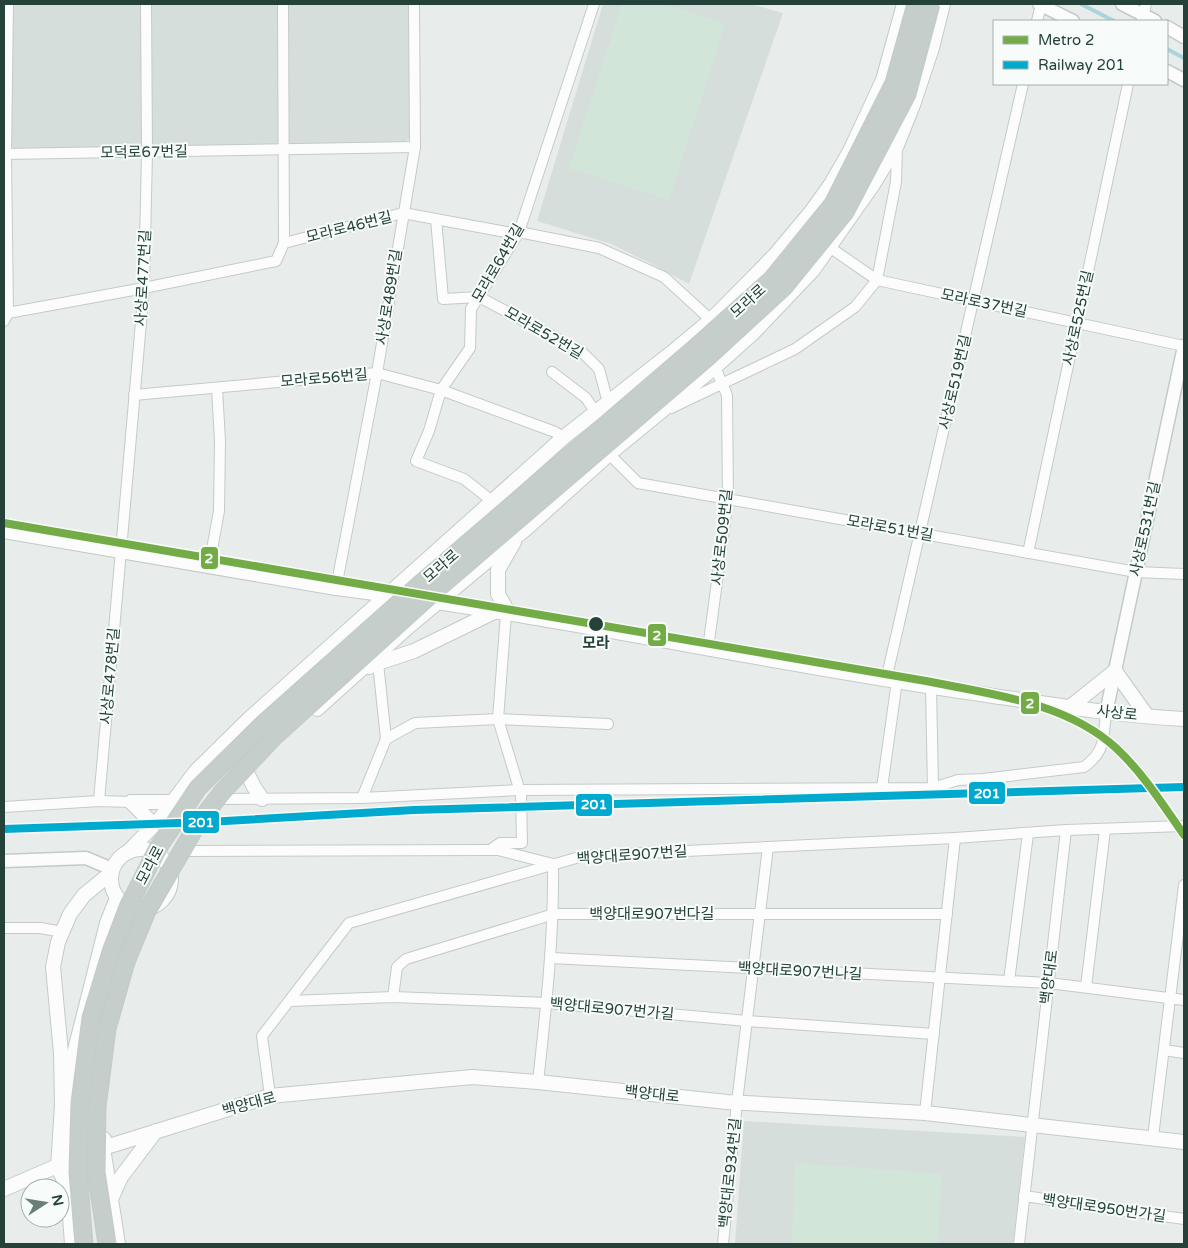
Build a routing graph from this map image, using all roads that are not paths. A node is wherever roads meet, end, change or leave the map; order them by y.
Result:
1 (8, 4) edge
2 (146, 4) edge
3 (283, 4) edge
4 (414, 4) edge
5 (594, 4) edge
6 (904, 4) edge
7 (916, 4) edge
8 (931, 4) edge
9 (943, 4) edge
10 (1040, 4) edge
11 (1122, 4) edge
12 (1147, 15) edge
13 (1038, 20) edge
14 (1070, 20) edge
15 (1168, 29) edge
16 (1184, 37) edge
17 (1168, 72) edge
18 (1184, 80) edge
19 (1023, 85) edge
20 (1128, 85) edge
21 (897, 145) junction
22 (415, 148) junction
23 (284, 150) junction
24 (147, 152) junction
25 (5, 154) edge
26 (403, 213) junction
27 (436, 219) junction
28 (800, 225) junction
29 (519, 232) junction
30 (284, 243) junction
31 (830, 248) junction
32 (877, 280) junction
33 (144, 288) junction
34 (479, 296) junction
35 (973, 301) junction
36 (6, 317) edge
37 (711, 320) junction
38 (1077, 323) junction
39 (1184, 346) edge
40 (715, 367) junction
41 (552, 372) dead end
42 (377, 373) junction
43 (722, 385) junction
44 (216, 388) junction
45 (441, 390) junction
46 (134, 395) junction
47 (608, 403) junction
48 (596, 413) junction
49 (656, 414) junction
50 (564, 437) junction
51 (609, 454) junction
52 (728, 499) junction
53 (492, 502) junction
54 (4, 531) edge
55 (920, 533) junction
56 (518, 534) junction
57 (120, 551) junction
58 (1028, 552) junction
59 (209, 566) junction
60 (1136, 572) junction
61 (1184, 574) edge
62 (336, 588) junction
63 (355, 590) junction
64 (388, 594) junction
65 (437, 603) junction
66 (503, 613) junction
67 (362, 616) junction
68 (708, 648) junction
69 (378, 663) junction
70 (1115, 671) junction
71 (358, 673) junction
72 (892, 680) junction
73 (932, 686) junction
74 (1070, 707) junction
75 (1106, 712) junction
76 (1147, 716) junction
77 (498, 719) junction
78 (1184, 719) edge
79 (608, 724) dead end
80 (386, 739) junction
81 (246, 771) junction
82 (882, 788) junction
83 (933, 788) junction
84 (520, 790) junction
85 (362, 798) junction
86 (219, 799) junction
87 (262, 799) junction
88 (99, 801) junction
89 (131, 802) junction
90 (172, 802) junction
91 (4, 807) edge
92 (154, 825) junction
93 (1184, 826) edge
94 (1066, 830) junction
95 (1104, 830) junction
96 (1028, 834) junction
97 (955, 838) junction
98 (768, 847) junction
99 (490, 850) junction
100 (182, 851) junction
101 (127, 853) junction
102 (4, 861) edge
103 (553, 864) junction
104 (168, 868) junction
105 (112, 871) junction
106 (1184, 885) edge
107 (116, 898) junction
108 (153, 907) junction
109 (554, 914) junction
110 (760, 914) junction
111 (947, 914) junction
112 (4, 928) edge
113 (63, 932) junction
114 (1181, 940) edge
115 (551, 958) junction
116 (753, 968) junction
117 (940, 977) junction
118 (1009, 981) junction
119 (1049, 983) junction
120 (1086, 987) junction
121 (393, 997) junction
122 (1170, 998) junction
123 (1184, 1000) edge
124 (290, 1001) junction
125 (547, 1004) junction
126 (747, 1021) junction
127 (934, 1034) junction
128 (1164, 1050) junction
129 (1184, 1053) edge
130 (538, 1082) junction
131 (270, 1096) junction
132 (737, 1102) junction
133 (925, 1113) junction
134 (1032, 1124) junction
135 (156, 1131) junction
136 (1153, 1137) junction
137 (1184, 1142) edge
138 (103, 1148) junction
139 (71, 1160) junction
140 (58, 1166) junction
141 (29, 1178) edge
142 (63, 1178) edge
143 (69, 1178) edge
144 (20, 1182) edge
145 (4, 1189) edge
146 (1024, 1196) junction
147 (111, 1199) junction
148 (1184, 1219) edge
149 (70, 1228) edge
150 (74, 1242) edge
151 (107, 1244) edge
152 (118, 1244) edge
153 (723, 1244) edge
154 (1019, 1244) edge

1 - 25 street
2 - 24 street, 사상로477번길
3 - 23 street
4 - 22 street, 사상로489번길
5 - 29 street, 모라로64번길
6 - 28 main road, 모라로
7 - 150 highway, 모라로, bridge
8 - 151 highway, 모라로, bridge
9 - 21 main road, 모라로
10 - 13 street
10 - 14 street
11 - 12 street
15 - 16 street
17 - 18 street
19 - 35 street, 사상로519번길
20 - 38 street, 사상로525번길
21 - 31 main road, 모라로
21 - 32 street
22 - 23 street, 모덕로67번길
22 - 26 street, 사상로489번길
23 - 24 street, 모덕로67번길
23 - 30 street
24 - 25 street, 모덕로67번길
24 - 33 street, 사상로477번길
25 - 36 street
26 - 27 street, 모라로46번길
26 - 30 street, 모라로46번길
26 - 42 street, 사상로489번길
27 - 29 street, 모라로46번길
27 - 34 street
28 - 31 street, 모라로37번길
28 - 37 main road, 모라로
29 - 34 street, 모라로64번길
29 - 37 street, 모라로46번길
30 - 33 street
31 - 32 street, 모라로37번길
31 - 40 main road, 모라로
32 - 35 street, 모라로37번길
32 - 43 street
33 - 36 street
33 - 46 street, 사상로477번길
34 - 45 street, 모라로64번길
34 - 47 street, 모라로52번길
35 - 38 street, 모라로37번길
35 - 55 street, 사상로519번길
37 - 47 main road, 모라로
38 - 39 street, 모라로37번길
38 - 58 street, 사상로525번길
39 - 60 street, 사상로531번길
40 - 43 street, 사상로509번길
40 - 49 main road, 모라로
41 - 48 street
42 - 44 street, 모라로56번길
42 - 45 street, 모라로56번길
42 - 62 street, 사상로489번길
43 - 49 street
43 - 52 street, 사상로509번길
44 - 46 street, 모라로56번길
44 - 59 street
45 - 50 street, 모라로56번길
45 - 53 street, 모라로64번길
46 - 57 street, 사상로477번길
47 - 48 main road, 모라로
48 - 50 main road, 모라로
49 - 51 main road, 모라로
50 - 53 main road, 모라로
51 - 52 street, 모라로51번길
51 - 56 main road, 모라로
52 - 55 street, 모라로51번길
52 - 68 street, 사상로509번길
53 - 64 main road, 모라로
54 - 57 main road, 사상로
55 - 58 street, 모라로51번길
55 - 72 street, 사상로519번길
56 - 65 main road, 모라로
56 - 66 main road
57 - 59 main road, 사상로
57 - 88 street, 사상로478번길
58 - 60 street, 모라로51번길
59 - 62 main road, 사상로
60 - 61 street, 모라로51번길
60 - 70 street, 사상로531번길
62 - 63 main road, 사상로
63 - 64 main road, 사상로
63 - 67 main road
64 - 65 main road, 사상로
64 - 67 main road, 모라로
65 - 66 main road, 사상로
65 - 71 main road, 모라로
66 - 68 main road, 사상로
66 - 69 main road
66 - 77 street
67 - 90 main road, 모라로
68 - 72 main road, 사상로
69 - 71 main road
69 - 80 street
70 - 74 main road
70 - 75 street, 사상로531번길
70 - 76 main road
71 - 81 main road, 모라로
72 - 73 main road, 사상로
72 - 82 street
73 - 74 main road, 사상로
73 - 83 street
74 - 75 main road, 사상로
75 - 76 main road, 사상로
75 - 83 street
76 - 78 main road, 사상로
77 - 79 street
77 - 80 street
77 - 84 street
80 - 85 street
81 - 86 main road, 모라로
81 - 87 main road
82 - 83 street
82 - 84 street
84 - 85 street
84 - 99 street
85 - 87 street
86 - 87 street
86 - 100 main road, 모라로
88 - 89 street
88 - 91 street
89 - 90 main road
89 - 92 main road
90 - 92 main road, 모라로
92 - 101 main road, 모라로
93 - 95 street, 백양대로907번길
94 - 95 street, 백양대로907번길
94 - 96 street, 백양대로907번길
94 - 119 street, 백양대로
95 - 120 street
96 - 97 street, 백양대로907번길
96 - 118 street
97 - 98 street, 백양대로907번길
97 - 111 street
98 - 103 street, 백양대로907번길
98 - 110 street
99 - 100 street, 모라로
99 - 103 street, 모라로
100 - 104 main road, 모라로
101 - 104 main road
101 - 105 main road
102 - 105 street
103 - 109 street
103 - 124 street, 백양대로907번길
104 - 108 main road
105 - 107 main road
105 - 113 main road, 모라로
106 - 114 street
107 - 108 main road
107 - 139 main road, 모라로
108 - 138 main road, 모라로
109 - 110 street, 백양대로907번다길
109 - 115 street
109 - 121 street, 백양대로907번다길
110 - 111 street, 백양대로907번다길
110 - 116 street
111 - 117 street
112 - 113 street
113 - 140 main road, 모라로
114 - 122 street
115 - 116 street, 백양대로907번나길
115 - 125 street
116 - 117 street, 백양대로907번나길
116 - 126 street
117 - 118 street, 백양대로907번나길
117 - 127 street
118 - 119 street, 백양대로907번나길
119 - 120 street, 백양대로907번나길
119 - 134 street, 백양대로
120 - 122 street, 백양대로907번나길
121 - 124 street, 백양대로907번가길
121 - 125 street, 백양대로907번가길
122 - 123 street, 백양대로907번나길
122 - 128 street
124 - 131 street, 백양대로907번길
125 - 126 street, 백양대로907번가길
125 - 130 street
126 - 127 street, 백양대로907번가길
126 - 132 street
127 - 133 street
128 - 129 street
128 - 136 street
130 - 131 main road, 백양대로
130 - 132 main road, 백양대로
131 - 135 main road, 백양대로
132 - 133 main road, 백양대로
132 - 153 street, 백양대로934번길
133 - 134 main road, 백양대로
134 - 136 main road, 백양대로
134 - 146 street
135 - 138 main road, 백양대로
135 - 147 main road
136 - 137 main road, 백양대로
138 - 139 main road, 백양대로
138 - 147 main road, 모라로
139 - 140 main road, 백양대로
139 - 143 main road, 모라로
140 - 141 main road, 백양대로
140 - 142 main road, 모라로
144 - 145 main road, 백양대로
146 - 148 street, 백양대로950번가길
146 - 154 street
147 - 152 main road, 모라로
149 - 150 main road, 모라로

